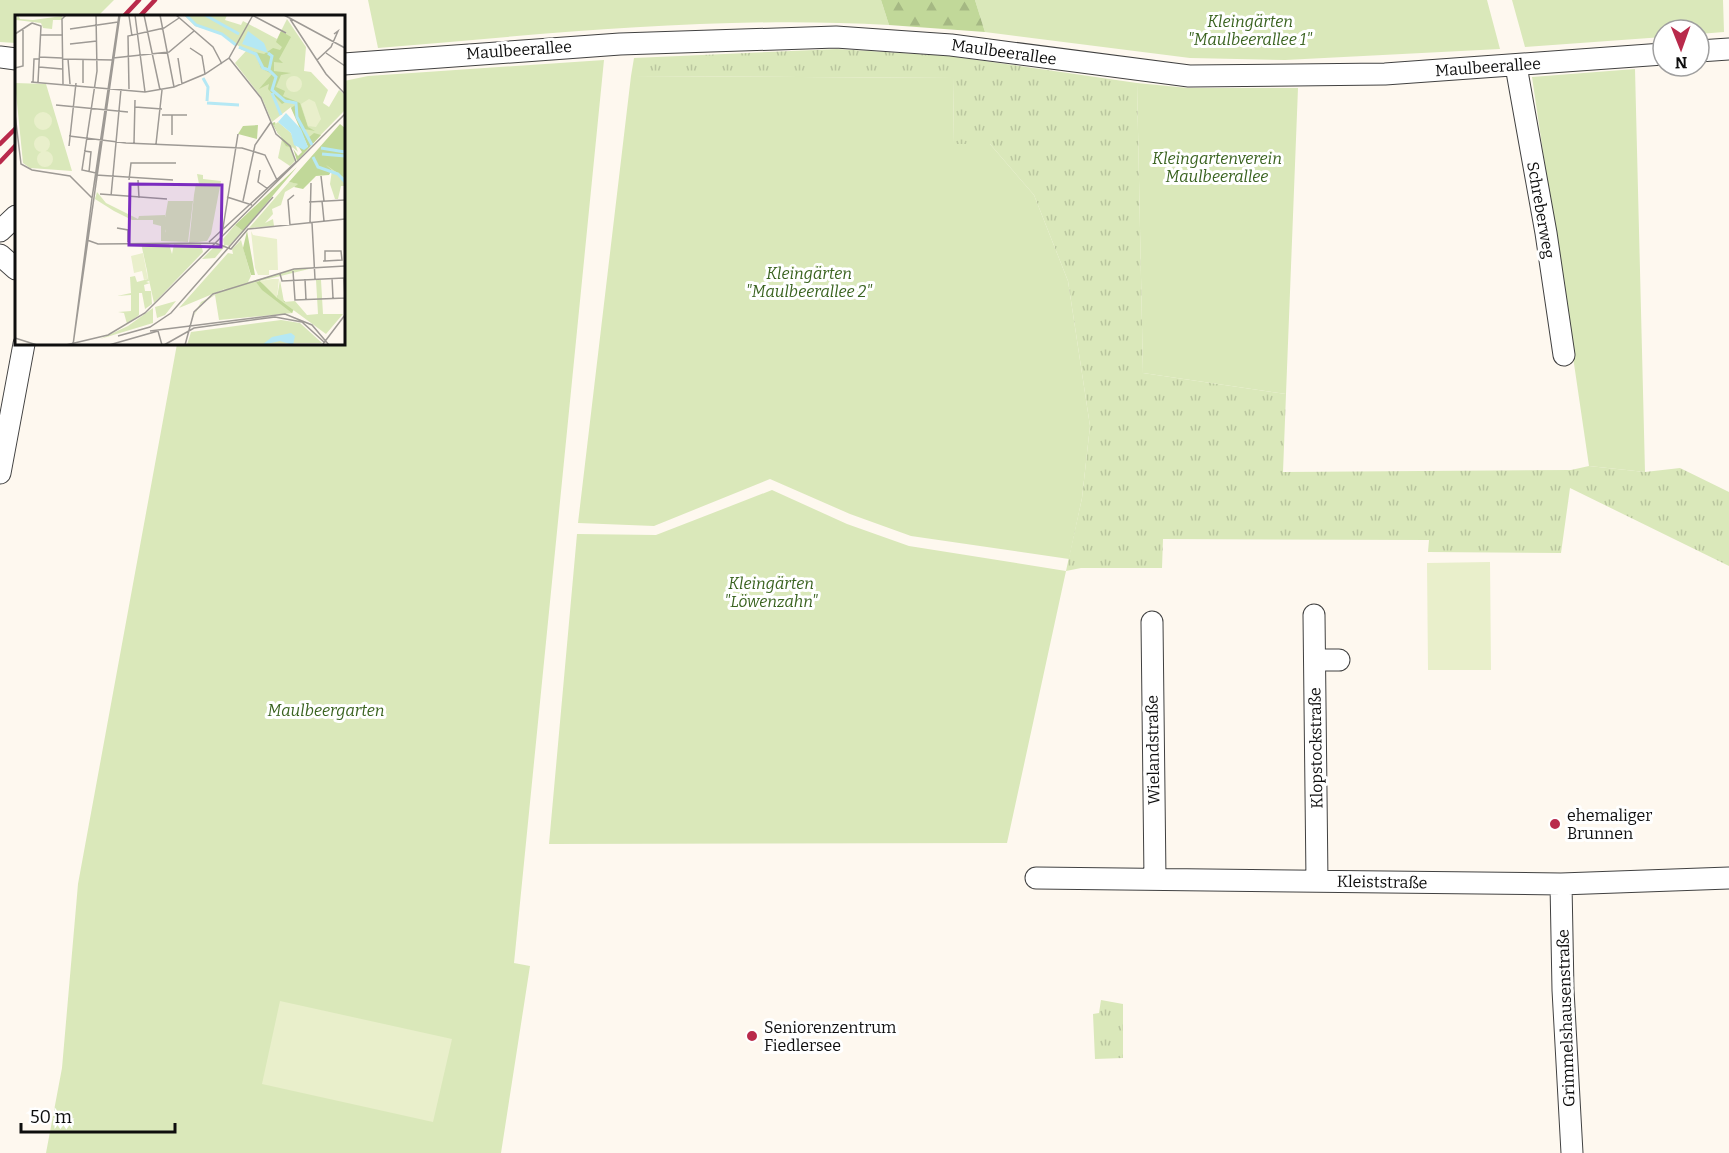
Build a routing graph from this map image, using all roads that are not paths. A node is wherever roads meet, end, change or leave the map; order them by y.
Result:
1 (1729, 49) edge
2 (1711, 50) edge
3 (1651, 55) edge
4 (0, 57) edge
5 (15, 59) edge
6 (345, 64) edge
7 (1515, 66) junction
8 (15, 217) edge
9 (0, 231) edge
10 (0, 255) edge
11 (15, 268) edge
12 (24, 345) edge
13 (1564, 355) dead end
14 (0, 473) edge
15 (1314, 615) dead end
16 (1152, 622) dead end
17 (1315, 660) junction
18 (1339, 660) dead end
19 (1036, 878) dead end
20 (1729, 878) edge
21 (1155, 879) junction
22 (1317, 881) junction
23 (1561, 884) junction
24 (1572, 1153) edge

1 - 2 street
3 - 7 street, Maulbeerallee
4 - 5 street
6 - 7 street, Maulbeerallee
7 - 13 street, Schreberweg
8 - 9 street
10 - 11 street
12 - 14 street
15 - 17 street, Klopstockstraße
16 - 21 street, Wielandstraße
17 - 18 street
17 - 22 street, Klopstockstraße
19 - 21 street, Kleiststraße
20 - 23 street, Kleiststraße
21 - 22 street, Kleiststraße
22 - 23 street, Kleiststraße
23 - 24 street, Grimmelshausenstraße

